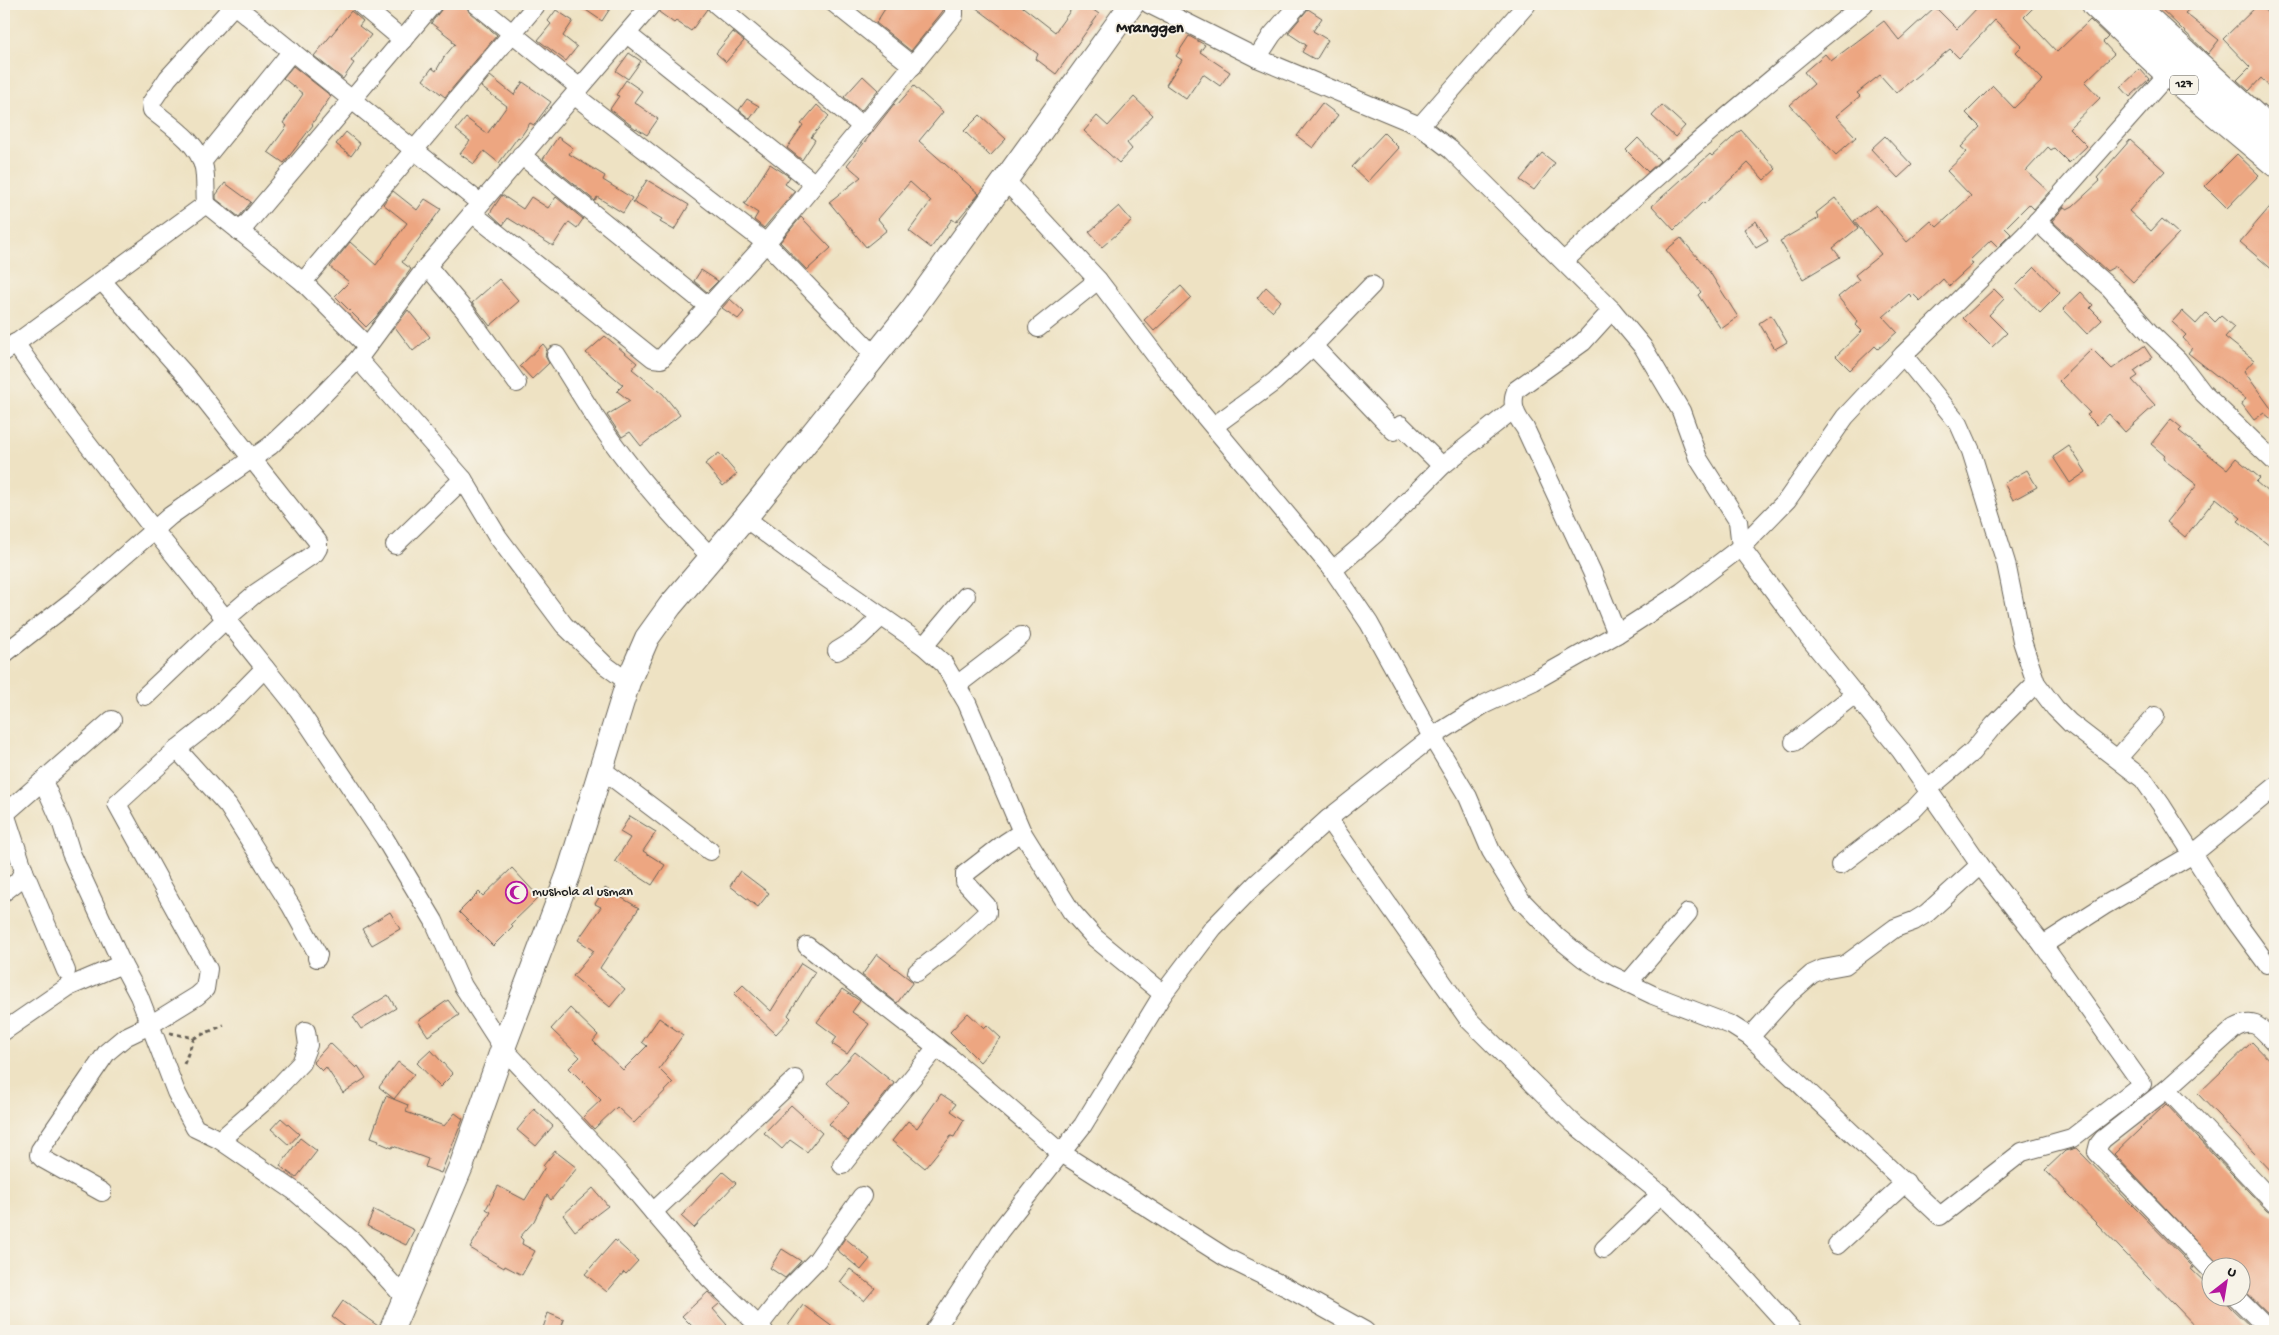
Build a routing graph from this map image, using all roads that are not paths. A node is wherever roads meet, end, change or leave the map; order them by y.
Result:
1 (234, 4) edge
2 (360, 4) edge
3 (433, 4) edge
4 (476, 4) edge
5 (537, 4) edge
6 (652, 4) edge
7 (716, 4) edge
8 (835, 4) edge
9 (954, 4) edge
10 (1132, 4) edge
11 (1149, 4) edge
12 (1299, 4) edge
13 (1527, 4) edge
14 (1864, 4) edge
15 (2096, 4) edge
16 (2130, 4) edge
17 (512, 34) junction
18 (627, 34) junction
19 (403, 40) junction
20 (292, 51) junction
21 (1257, 58) junction
22 (2177, 63) junction
23 (913, 66) junction
24 (577, 91) junction
25 (352, 99) junction
26 (1420, 126) junction
27 (863, 127) junction
28 (2273, 150) edge
29 (414, 151) junction
30 (521, 155) junction
31 (202, 162) junction
32 (1006, 181) junction
33 (814, 184) junction
34 (206, 204) junction
35 (476, 208) junction
36 (2037, 221) junction
37 (240, 232) junction
38 (766, 243) junction
39 (1564, 261) junction
40 (426, 266) junction
41 (1098, 280) junction
42 (102, 281) junction
43 (303, 282) junction
44 (1372, 285) dead end
45 (709, 307) junction
46 (1612, 310) junction
47 (1038, 328) dead end
48 (1313, 346) junction
49 (9, 348) edge
50 (362, 353) junction
51 (556, 355) dead end
52 (1902, 355) junction
53 (875, 356) junction
54 (517, 383) dead end
55 (1514, 408) junction
56 (1214, 426) junction
57 (252, 458) junction
58 (2275, 462) edge
59 (1442, 466) junction
60 (463, 479) junction
61 (745, 518) junction
62 (154, 530) junction
63 (395, 545) dead end
64 (1741, 546) junction
65 (712, 558) junction
66 (1333, 570) junction
67 (966, 596) dead end
68 (881, 616) junction
69 (226, 618) junction
70 (1617, 634) junction
71 (1021, 636) dead end
72 (924, 646) junction
73 (837, 651) dead end
74 (4, 654) edge
75 (265, 668) junction
76 (628, 682) junction
77 (2036, 683) junction
78 (957, 685) junction
79 (1855, 694) junction
80 (145, 696) dead end
81 (2155, 716) dead end
82 (112, 720) dead end
83 (1432, 737) junction
84 (1794, 742) dead end
85 (177, 749) junction
86 (2118, 758) junction
87 (600, 768) junction
88 (43, 781) junction
89 (2275, 788) edge
90 (1928, 792) junction
91 (5, 812) edge
92 (1328, 819) junction
93 (1022, 832) junction
94 (710, 851) dead end
95 (2193, 854) junction
96 (1840, 865) dead end
97 (1980, 865) junction
98 (24, 871) junction
99 (4, 892) edge
100 (1688, 913) dead end
101 (2043, 945) junction
102 (807, 946) dead end
103 (317, 958) dead end
104 (122, 964) junction
105 (2267, 964) dead end
106 (66, 971) dead end
107 (917, 972) dead end
108 (1628, 983) junction
109 (1163, 994) junction
110 (152, 1030) junction
111 (306, 1030) dead end
112 (4, 1032) edge
113 (1750, 1037) junction
114 (2275, 1044) edge
115 (938, 1047) junction
116 (503, 1048) junction
117 (795, 1079) dead end
118 (2166, 1089) junction
119 (220, 1140) junction
120 (1060, 1152) junction
121 (842, 1165) dead end
122 (1906, 1182) junction
123 (102, 1192) dead end
124 (1661, 1194) junction
125 (862, 1196) dead end
126 (2275, 1204) edge
127 (653, 1212) junction
128 (1837, 1245) dead end
129 (1604, 1249) dead end
130 (2202, 1261) edge
131 (404, 1297) junction
132 (2247, 1308) edge
133 (762, 1329) edge
134 (391, 1331) edge
135 (934, 1331) edge
136 (1365, 1331) edge
137 (1793, 1331) edge
138 (2270, 1331) edge

1 - 20 street
1 - 31 street
2 - 19 street
3 - 19 street
4 - 17 street
5 - 17 street
6 - 18 street
7 - 27 street
8 - 23 street
9 - 23 street
10 - 32 main road
11 - 21 street
12 - 21 street
13 - 26 street
14 - 39 street
15 - 22 main road, 127
16 - 22 main road, 127
17 - 24 street
17 - 29 street
18 - 24 street
18 - 33 street
19 - 25 street
20 - 25 street
20 - 31 street
21 - 26 street
22 - 28 main road, 127
22 - 36 street
23 - 27 street
24 - 30 street
24 - 38 street
25 - 29 street
25 - 37 street
26 - 39 street
27 - 33 street
29 - 35 street
29 - 43 street
30 - 35 street
30 - 45 street
31 - 34 street
32 - 41 street
32 - 53 main road
33 - 38 street
34 - 37 street
34 - 42 street
35 - 40 street
35 - 45 street
36 - 52 street
36 - 58 street
37 - 43 street
38 - 45 street
38 - 53 street
39 - 46 street
40 - 50 street
40 - 54 street
41 - 47 street
41 - 56 street
42 - 49 street
42 - 57 street
43 - 50 street
44 - 48 street
46 - 55 street
46 - 64 street
48 - 56 street
48 - 59 street
49 - 62 street
50 - 57 street
50 - 60 street
51 - 65 street
52 - 64 street
52 - 77 street
53 - 61 main road
55 - 59 street
55 - 70 street
56 - 66 street
57 - 62 street
57 - 69 street
59 - 66 street
60 - 63 street
60 - 76 street
61 - 65 main road
61 - 68 street
62 - 69 street
62 - 74 street
64 - 70 street
64 - 79 street
65 - 76 main road
66 - 83 street
67 - 72 street
68 - 72 street
68 - 73 street
69 - 75 street
69 - 80 street
70 - 83 street
71 - 78 street
72 - 78 street
75 - 85 street
75 - 116 street
76 - 87 main road
77 - 86 street
77 - 90 street
78 - 93 street
79 - 84 street
79 - 90 street
81 - 86 street
82 - 88 street
83 - 92 street
83 - 108 street
85 - 103 street
85 - 110 street
86 - 95 street
87 - 94 street
87 - 116 main road
88 - 91 street
88 - 104 street
89 - 95 street
90 - 96 street
90 - 97 street
91 - 98 street
92 - 109 street
92 - 124 street
93 - 107 street
93 - 109 street
95 - 101 street
95 - 105 street
97 - 101 street
97 - 113 street
98 - 99 street
98 - 106 street
100 - 108 street
101 - 122 street
102 - 115 street
104 - 110 street
104 - 112 street
108 - 113 street
109 - 120 street
110 - 119 street
110 - 123 street
111 - 119 street
113 - 122 street
114 - 118 street
115 - 120 street
115 - 121 street
116 - 127 street
116 - 131 main road
117 - 127 street
118 - 126 street
118 - 130 street
119 - 131 street
120 - 135 street
120 - 136 street
122 - 128 street
124 - 129 street
124 - 137 street
125 - 133 street
127 - 133 street
131 - 134 main road
132 - 138 street

